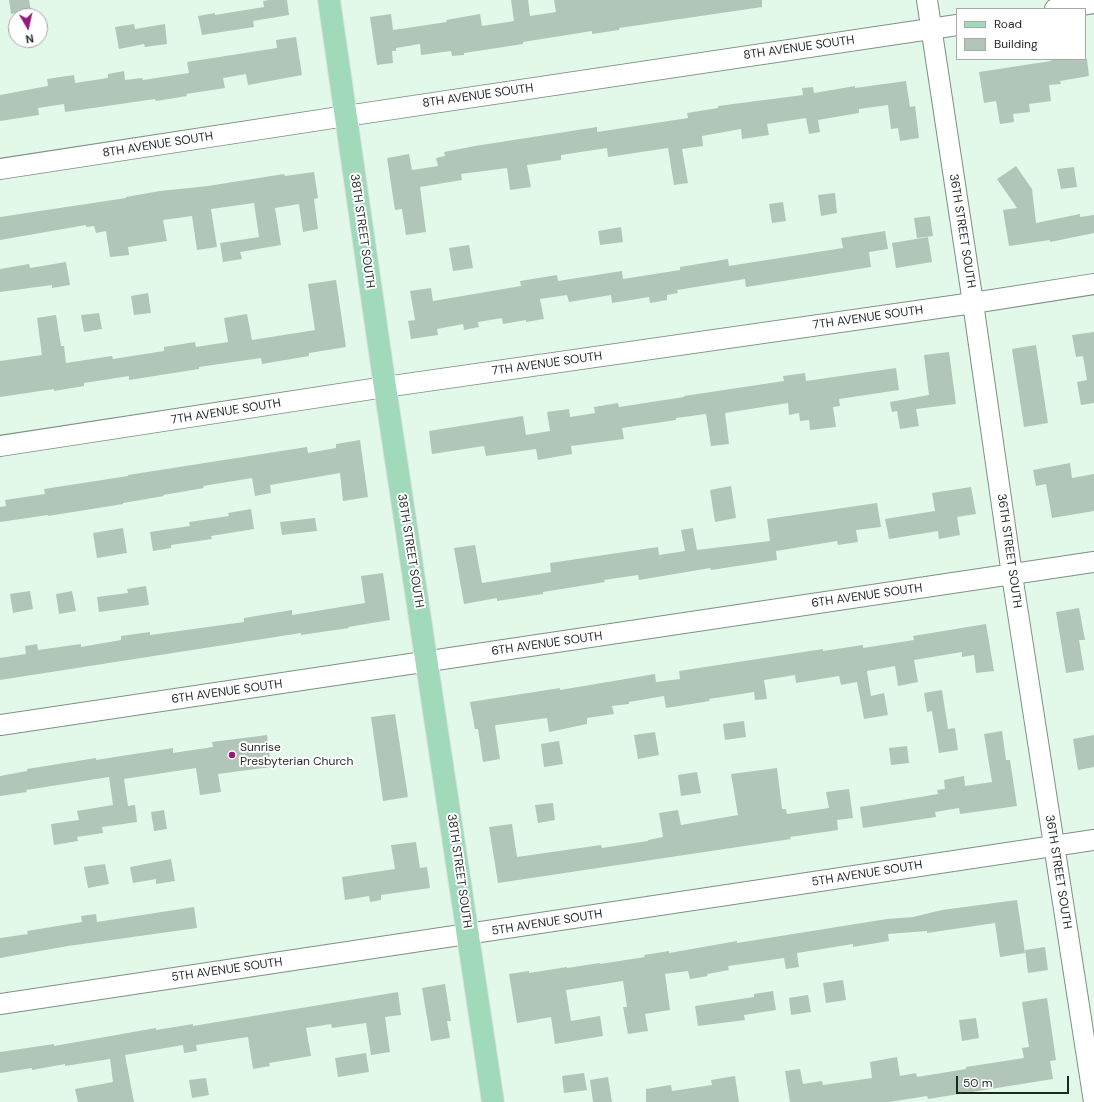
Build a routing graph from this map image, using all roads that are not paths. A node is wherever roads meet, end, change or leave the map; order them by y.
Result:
1 (328, 0) edge
2 (927, 0) edge
3 (1094, 3) edge
4 (1062, 8) edge
5 (956, 24) edge
6 (932, 28) junction
7 (346, 116) junction
8 (0, 169) edge
9 (1094, 284) edge
10 (973, 303) junction
11 (385, 388) junction
12 (0, 446) edge
13 (1094, 562) edge
14 (1012, 575) junction
15 (428, 662) junction
16 (0, 725) edge
17 (1094, 840) edge
18 (1054, 846) junction
19 (468, 935) junction
20 (0, 1004) edge
21 (493, 1102) edge
22 (1094, 1102) edge

1 - 7 main road, 38TH STREET SOUTH
2 - 6 street, 36TH STREET SOUTH
3 - 4 street
5 - 6 street, 8TH AVENUE SOUTH
6 - 7 street, 8TH AVENUE SOUTH
6 - 10 street, 36TH STREET SOUTH
7 - 8 street, 8TH AVENUE SOUTH
7 - 11 main road, 38TH STREET SOUTH
9 - 10 street, 7TH AVENUE SOUTH
10 - 11 street, 7TH AVENUE SOUTH
10 - 14 street, 36TH STREET SOUTH
11 - 12 street, 7TH AVENUE SOUTH
11 - 15 main road, 38TH STREET SOUTH
13 - 14 street, 6TH AVENUE SOUTH
14 - 15 street, 6TH AVENUE SOUTH
14 - 18 street, 36TH STREET SOUTH
15 - 16 street, 6TH AVENUE SOUTH
15 - 19 main road, 38TH STREET SOUTH
17 - 18 street, 5TH AVENUE SOUTH
18 - 19 street, 5TH AVENUE SOUTH
18 - 22 street, 36TH STREET SOUTH
19 - 20 street, 5TH AVENUE SOUTH
19 - 21 main road, 38TH STREET SOUTH

